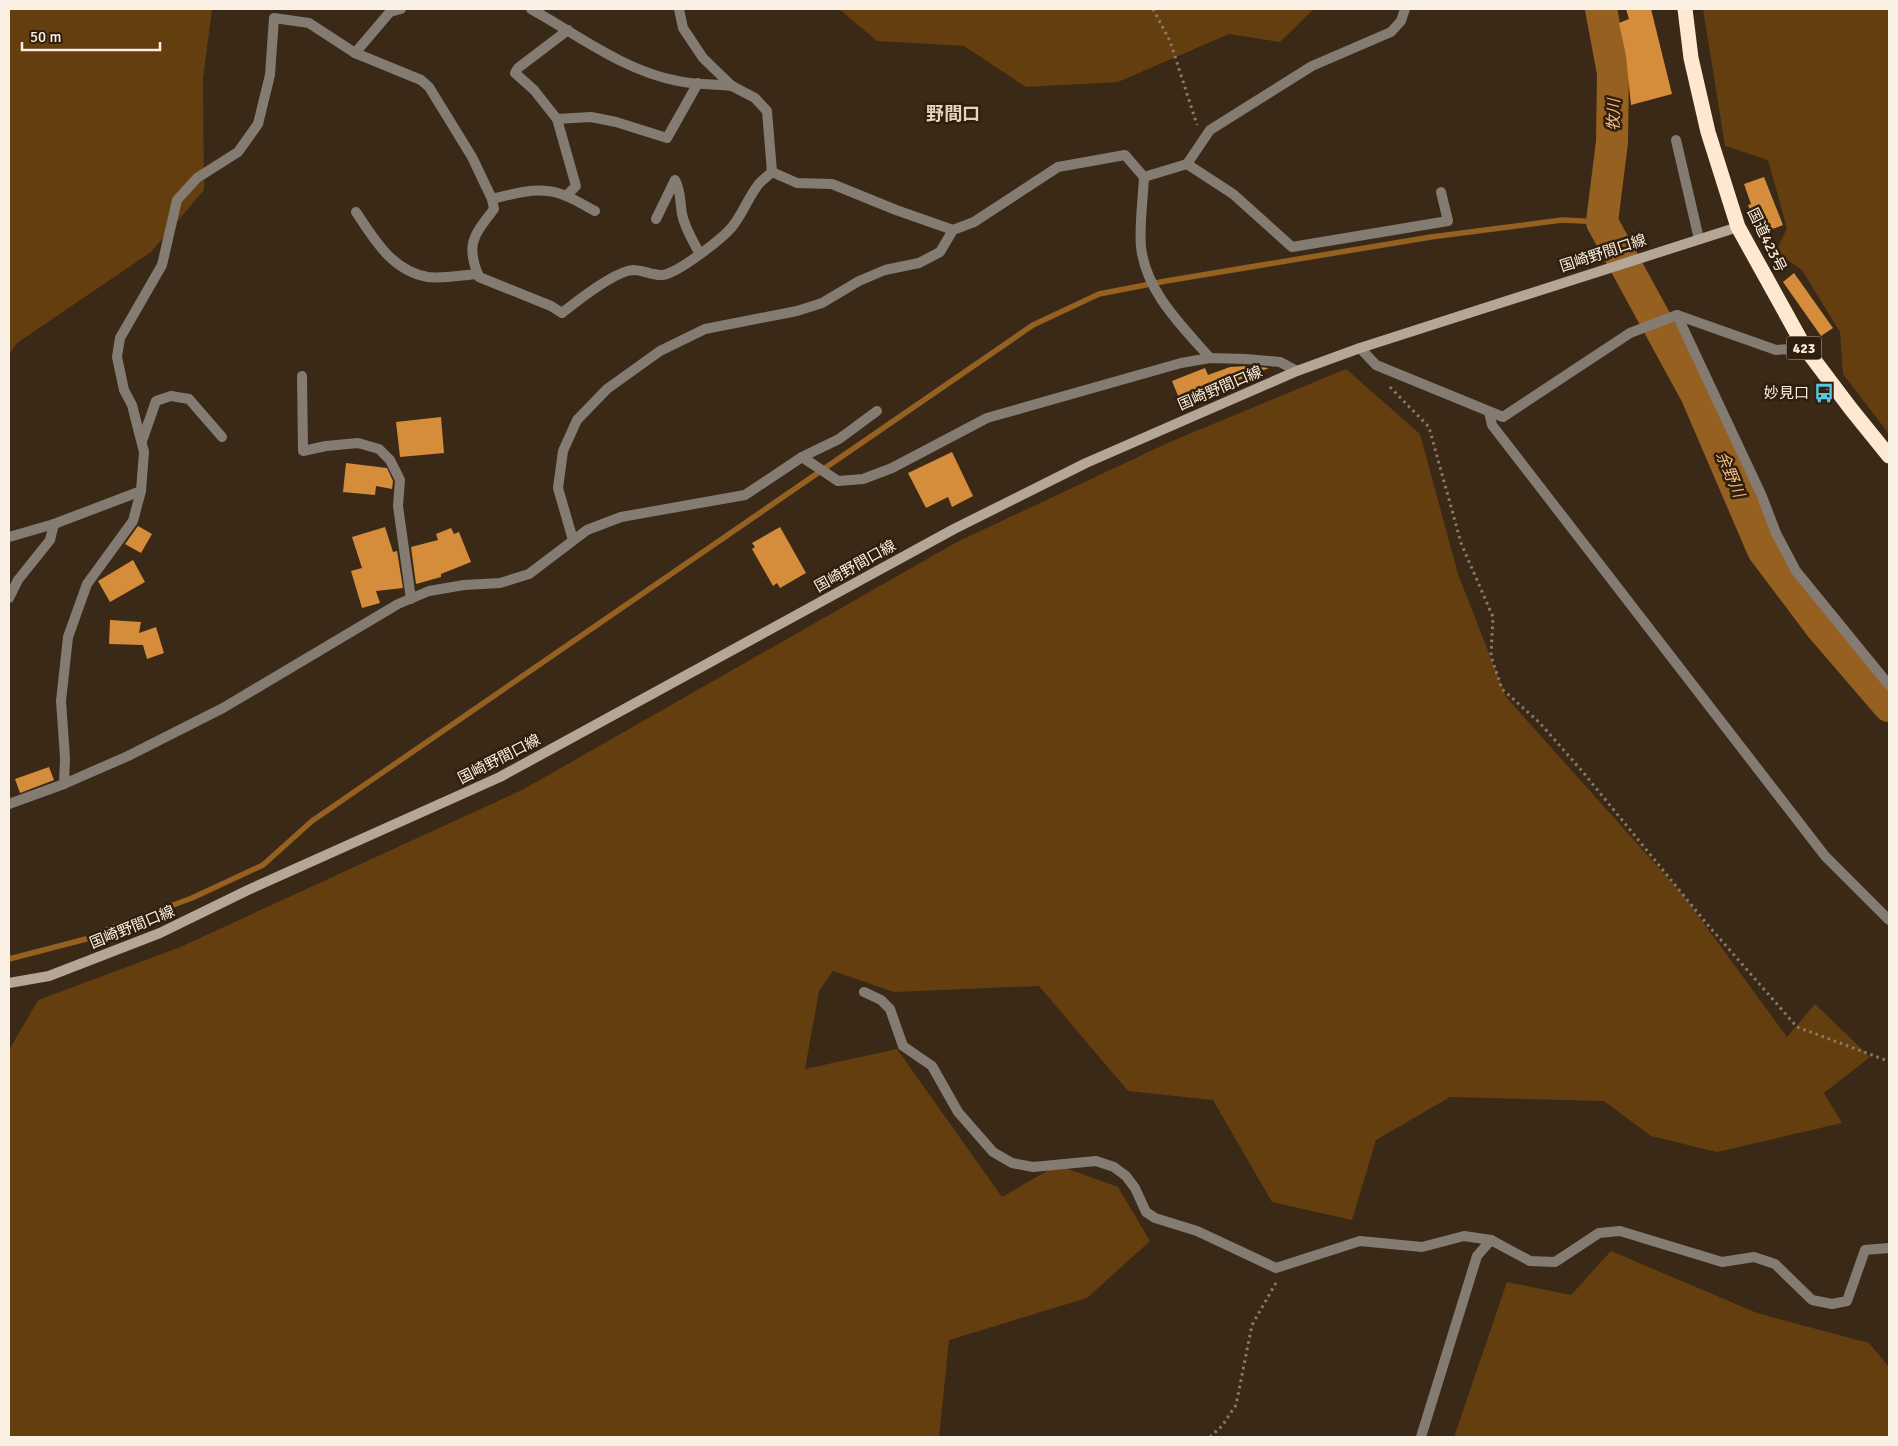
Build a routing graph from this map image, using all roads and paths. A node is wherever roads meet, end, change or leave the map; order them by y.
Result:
1 (401, 9) edge
2 (531, 9) edge
3 (679, 9) edge
4 (1153, 9) edge
5 (1405, 9) edge
6 (1685, 9) edge
7 (275, 14) edge
8 (568, 30) junction
9 (355, 53) junction
10 (698, 83) junction
11 (732, 86) junction
12 (557, 118) junction
13 (1676, 140) dead end
14 (1202, 141) junction
15 (1187, 164) junction
16 (772, 172) junction
17 (1144, 177) junction
18 (1441, 192) dead end
19 (566, 196) junction
20 (492, 199) junction
21 (594, 211) dead end
22 (356, 212) dead end
23 (656, 219) dead end
24 (1738, 227) junction
25 (952, 230) junction
26 (1699, 239) junction
27 (700, 254) junction
28 (478, 274) junction
29 (1677, 315) junction
30 (1360, 348) junction
31 (1804, 348) junction
32 (1210, 358) junction
33 (1376, 365) junction
34 (1297, 371) junction
35 (302, 376) dead end
36 (877, 411) dead end
37 (1488, 412) junction
38 (222, 438) dead end
39 (142, 442) junction
40 (1889, 456) edge
41 (802, 457) junction
42 (141, 492) junction
43 (54, 524) junction
44 (9, 537) edge
45 (573, 540) junction
46 (9, 598) edge
47 (411, 599) junction
48 (1889, 686) edge
49 (64, 784) junction
50 (9, 804) edge
51 (1889, 920) edge
52 (9, 983) edge
53 (864, 992) dead end
54 (1888, 1062) dead end
55 (1491, 1240) junction
56 (1889, 1248) edge
57 (1280, 1267) junction
58 (1210, 1437) edge
59 (1421, 1437) edge

1 - 9 street
2 - 8 street
3 - 11 street
4 - 14 path
5 - 14 street
6 - 24 highway, 国道423号 / 423
7 - 9 street
7 - 39 street
8 - 10 street
8 - 12 street
9 - 20 street
10 - 11 street
10 - 12 street
11 - 16 street
12 - 19 street
13 - 26 street
14 - 15 street
15 - 17 street
15 - 18 street
16 - 25 street
16 - 27 street
17 - 25 street
17 - 32 street
19 - 20 street
19 - 21 street
20 - 28 street
22 - 28 street
23 - 27 street
24 - 26 main road, 国崎野間口線
24 - 31 highway, 国道423号 / 423
25 - 45 street
26 - 30 main road, 国崎野間口線
27 - 28 street
29 - 31 street
29 - 37 street
29 - 48 street
30 - 33 street
30 - 34 main road, 国崎野間口線
31 - 40 highway, 国道423号 / 423
32 - 34 street
32 - 41 street
33 - 37 street
33 - 54 path
34 - 52 main road, 国崎野間口線
35 - 47 street
36 - 41 street
37 - 51 street
38 - 39 street
39 - 42 street
41 - 45 street
42 - 43 street
42 - 49 street
43 - 44 street
43 - 46 street
45 - 47 street
47 - 49 street
49 - 50 street
53 - 57 street
55 - 56 street
55 - 57 street
55 - 59 street
57 - 58 path

